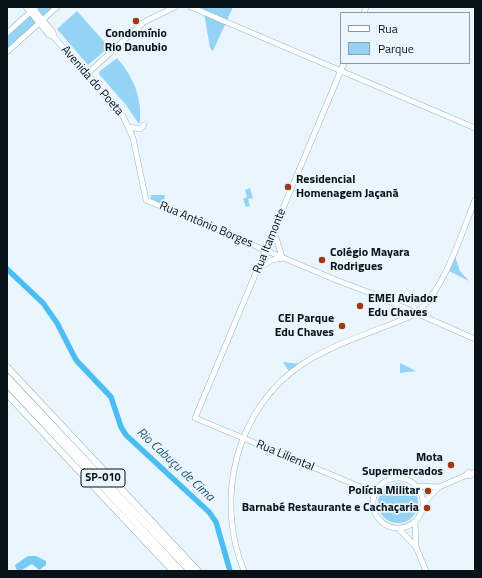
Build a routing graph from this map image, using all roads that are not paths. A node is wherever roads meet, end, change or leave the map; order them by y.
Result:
1 (26, 7) edge
2 (57, 7) edge
3 (176, 7) edge
4 (191, 7) edge
5 (33, 9) edge
6 (201, 9) edge
7 (41, 22) junction
8 (7, 33) edge
9 (7, 52) edge
10 (344, 64) edge
11 (341, 71) junction
12 (87, 74) junction
13 (144, 126) dead end
14 (129, 127) junction
15 (475, 128) edge
16 (146, 200) joint
17 (475, 200) edge
18 (274, 231) junction
19 (266, 250) junction
20 (283, 258) junction
21 (259, 268) junction
22 (416, 314) junction
23 (475, 339) edge
24 (7, 367) edge
25 (7, 377) edge
26 (7, 384) edge
27 (16, 386) junction
28 (7, 394) edge
29 (38, 398) junction
30 (196, 418) joint
31 (243, 438) junction
32 (471, 473) edge
33 (416, 486) junction
34 (439, 487) junction
35 (375, 493) junction
36 (423, 504) junction
37 (415, 522) junction
38 (399, 529) junction
39 (416, 547) junction
40 (173, 571) edge
41 (181, 571) edge
42 (190, 571) edge
43 (198, 571) edge
44 (244, 571) edge
45 (426, 571) edge

1 - 5 street, Avenida do Poeta
2 - 7 street
3 - 12 street
4 - 6 street
5 - 7 street, Avenida do Poeta
5 - 8 street
6 - 11 street
7 - 9 street
7 - 12 street, Avenida do Poeta
10 - 11 street, Rua Itamonte
11 - 15 street
11 - 18 street, Rua Itamonte
12 - 14 street, Avenida do Poeta
13 - 14 street
14 - 16 street, Avenida do Poeta
16 - 19 street, Rua Antônio Borges
17 - 22 street
18 - 19 street, Rua Itamonte
18 - 20 street
19 - 20 street, Rua Antônio Borges
19 - 21 street, Rua Itamonte
20 - 21 street
20 - 22 street, Rua Antônio Borges
21 - 30 street, Rua Itamonte
22 - 23 street, Rua Antônio Borges
22 - 31 street
24 - 29 highway, SP-010
25 - 27 highway, SP-010
26 - 41 highway, SP-010
27 - 29 highway
27 - 42 highway, SP-010
28 - 40 highway, SP-010
29 - 43 highway, SP-010
30 - 31 street, Rua Liliental
31 - 35 street, Rua Liliental
31 - 44 street
32 - 34 street
33 - 34 street
33 - 35 street
33 - 36 street
34 - 36 street
35 - 38 street
36 - 37 street
37 - 38 street
37 - 39 street
38 - 39 street
39 - 45 street

